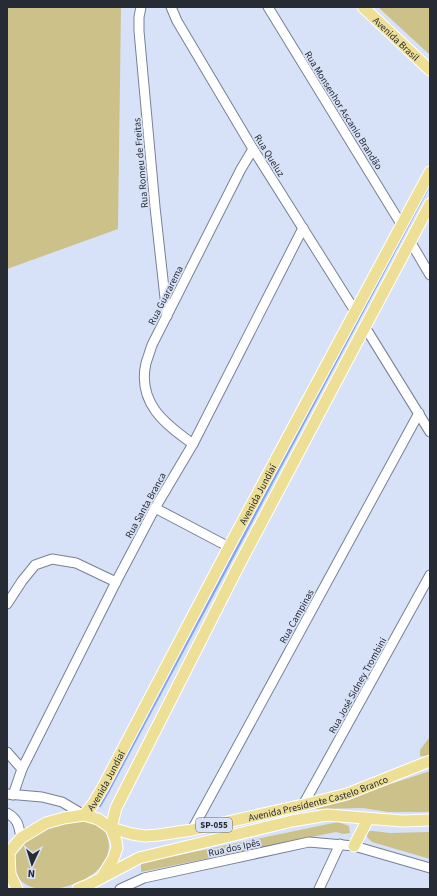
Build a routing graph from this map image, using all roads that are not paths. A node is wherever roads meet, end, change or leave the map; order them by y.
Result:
1 (141, 7) edge
2 (171, 7) edge
3 (268, 7) edge
4 (363, 7) edge
5 (430, 70) edge
6 (253, 149) junction
7 (430, 172) edge
8 (430, 204) edge
9 (401, 224) junction
10 (303, 228) junction
11 (410, 242) junction
12 (430, 275) edge
13 (355, 312) junction
14 (167, 316) junction
15 (364, 327) junction
16 (419, 413) junction
17 (430, 432) edge
18 (193, 444) junction
19 (155, 508) junction
20 (229, 547) junction
21 (430, 575) edge
22 (116, 582) junction
23 (7, 604) edge
24 (7, 752) edge
25 (430, 761) edge
26 (430, 767) edge
27 (22, 769) junction
28 (406, 771) junction
29 (10, 794) edge
30 (303, 805) junction
31 (7, 814) edge
32 (84, 815) junction
33 (368, 819) junction
34 (429, 820) edge
35 (111, 828) junction
36 (192, 830) junction
37 (21, 838) junction
38 (340, 844) junction
39 (354, 846) junction
40 (8, 854) edge
41 (430, 868) edge
42 (102, 877) junction
43 (17, 889) edge
44 (78, 889) edge
45 (120, 889) edge
46 (319, 889) edge

1 - 14 street, Rua Romeu de Freitas
2 - 6 street, Rua Queluz
3 - 9 street, Rua Monsenhor Ascanio Brandão
4 - 5 main road, Avenida Brasil
6 - 10 street, Rua Queluz
6 - 14 street, Rua Guararema
7 - 9 main road, Avenida Jundiaí
8 - 11 main road, Avenida Jundiaí
9 - 13 main road, Avenida Jundiaí
10 - 13 street, Rua Queluz
10 - 18 street, Rua Santa Branca
11 - 12 street
11 - 15 main road, Avenida Jundiaí
13 - 20 main road, Avenida Jundiaí
14 - 18 street, Rua Guararema
15 - 16 street
15 - 35 main road, Avenida Jundiaí
16 - 17 street
16 - 36 street, Rua Campinas
18 - 19 street, Rua Santa Branca
19 - 20 street
19 - 22 street, Rua Santa Branca
20 - 32 main road, Avenida Jundiaí
21 - 30 street, Rua José Sidney Trombini
22 - 23 street
22 - 27 street, Rua Santa Branca
24 - 27 street
25 - 28 main road, Avenida Presidente Castelo Branco / SP-055
26 - 28 main road, SP-055
27 - 29 street, Rua Santa Branca
28 - 30 main road, Avenida Presidente Castelo Branco / SP-055
29 - 32 street
30 - 36 main road, Avenida Presidente Castelo Branco / SP-055
31 - 37 street
32 - 35 main road, Avenida Presidente Castelo Branco / SP-055
32 - 37 main road, Avenida Presidente Castelo Branco / SP-055
33 - 34 main road, Avenida Presidente Castelo Branco / SP-055
33 - 39 main road
33 - 42 main road, Avenida Presidente Castelo Branco / SP-055
35 - 36 main road, Avenida Presidente Castelo Branco / SP-055
35 - 42 main road
37 - 40 main road, Avenida Presidente Castelo Branco / SP-055
38 - 39 street, Rua dos Ipês
38 - 45 street, Rua dos Ipês
38 - 46 street
39 - 41 street, Rua dos Ipês
40 - 43 main road, SP-055
42 - 44 main road, Avenida Presidente Castelo Branco / SP-055

